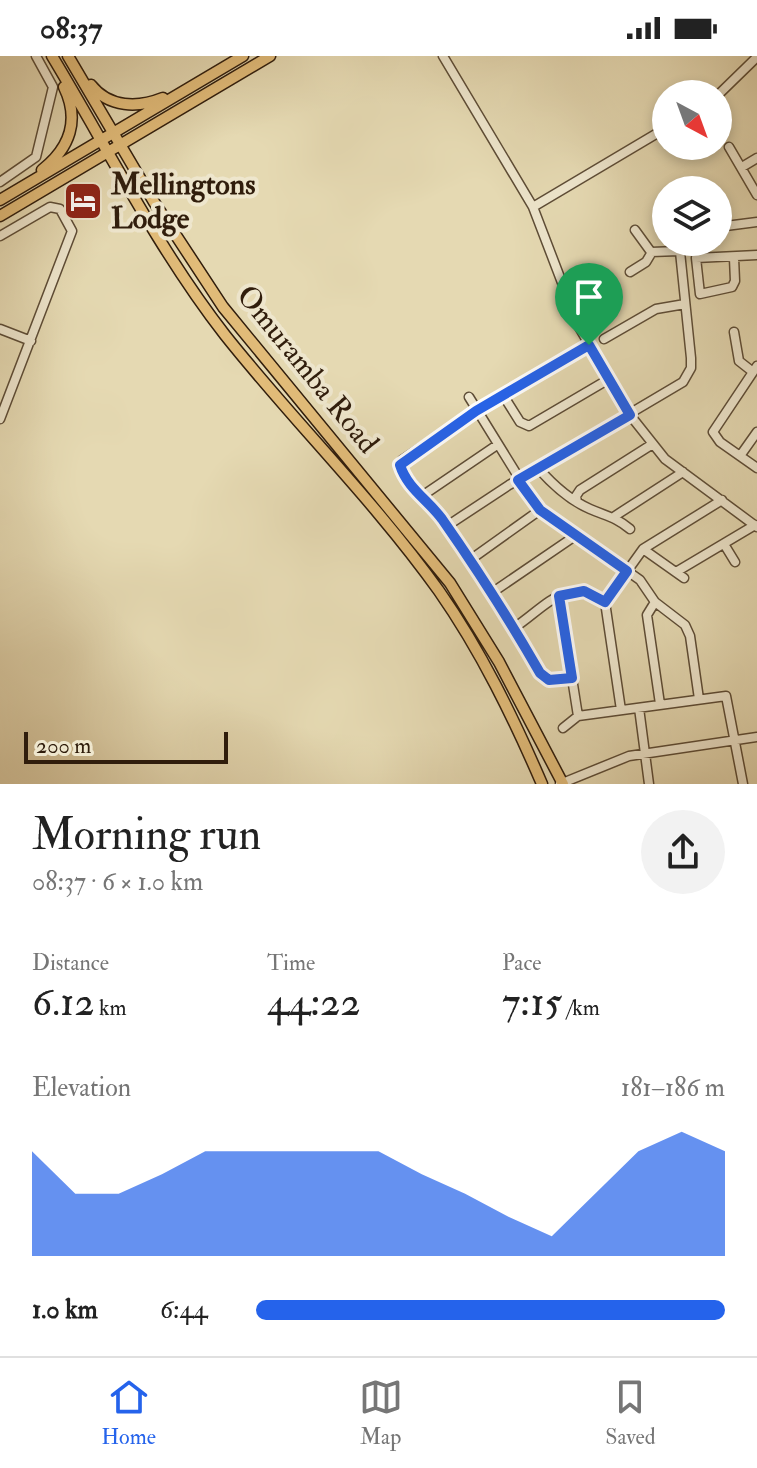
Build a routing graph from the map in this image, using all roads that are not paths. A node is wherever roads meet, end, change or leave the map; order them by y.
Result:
1 (36, 56) edge
2 (51, 56) edge
3 (70, 56) edge
4 (243, 56) edge
5 (270, 56) edge
6 (443, 56) edge
7 (757, 57) edge
8 (732, 81) edge
9 (190, 88) junction
10 (113, 134) junction
11 (652, 136) edge
12 (102, 140) junction
13 (120, 145) junction
14 (110, 151) junction
15 (732, 152) edge
16 (757, 158) edge
17 (742, 167) junction
18 (0, 182) edge
19 (19, 189) junction
20 (757, 195) edge
21 (0, 200) edge
22 (533, 207) junction
23 (0, 216) edge
24 (757, 222) edge
25 (732, 225) edge
26 (635, 230) dead end
27 (0, 236) edge
28 (652, 252) joint
29 (757, 255) edge
30 (680, 256) edge
31 (734, 258) junction
32 (630, 272) dead end
33 (685, 304) junction
34 (0, 329) edge
35 (734, 332) dead end
36 (604, 339) dead end
37 (31, 341) junction
38 (589, 345) junction
39 (755, 369) edge
40 (609, 379) junction
41 (503, 395) junction
42 (469, 397) dead end
43 (476, 411) junction
44 (630, 415) junction
45 (0, 419) edge
46 (757, 432) edge
47 (497, 445) junction
48 (651, 445) junction
49 (740, 456) junction
50 (538, 468) junction
51 (756, 468) edge
52 (683, 472) junction
53 (518, 480) junction
54 (422, 496) junction
55 (722, 500) junction
56 (577, 502) junction
57 (540, 510) junction
58 (615, 516) junction
59 (447, 526) junction
60 (756, 526) edge
61 (630, 529) dead end
62 (575, 536) junction
63 (724, 544) junction
64 (643, 549) junction
65 (470, 560) junction
66 (735, 562) dead end
67 (627, 571) junction
68 (493, 592) junction
69 (559, 596) junction
70 (605, 602) junction
71 (655, 602) junction
72 (514, 628) junction
73 (572, 678) junction
74 (699, 699) junction
75 (660, 704) junction
76 (639, 708) junction
77 (621, 710) junction
78 (578, 716) junction
79 (563, 728) dead end
80 (757, 737) edge
81 (735, 741) junction
82 (643, 753) junction
83 (542, 784) edge
84 (562, 784) edge
85 (649, 784) edge
86 (743, 784) edge

1 - 18 street
2 - 12 main road, Omuramba Road
2 - 19 main road
3 - 9 main road
3 - 10 main road, Omuramba Road
4 - 9 main road
5 - 13 main road
6 - 22 street
7 - 8 street
9 - 10 main road
10 - 12 main road
10 - 13 main road, Omuramba Road
11 - 22 street
12 - 14 main road, Omuramba Road
12 - 19 main road
13 - 14 main road
13 - 84 main road, Omuramba Road
14 - 23 main road
14 - 83 main road, Omuramba Road
15 - 17 street
16 - 17 street
17 - 20 street
19 - 21 main road
22 - 38 street
24 - 25 street
26 - 28 street
27 - 37 street
28 - 32 street
29 - 31 street
30 - 33 street
31 - 31 street
33 - 36 street
33 - 44 street
34 - 37 street
35 - 39 street
37 - 45 street
38 - 40 street
38 - 41 street
39 - 49 street
40 - 41 street
40 - 44 street
41 - 43 street
42 - 43 street
43 - 47 street
43 - 54 street
44 - 48 street
44 - 50 street
46 - 49 street
47 - 53 street
47 - 54 street
48 - 52 street
48 - 56 street
49 - 51 street
50 - 53 street
50 - 56 street
52 - 55 street
52 - 58 street
53 - 57 street
53 - 59 street
54 - 59 street
55 - 60 street
55 - 64 street
56 - 58 street
57 - 62 street
57 - 65 street
58 - 61 street
59 - 65 street
60 - 63 street
62 - 67 street
62 - 68 street
63 - 64 street
63 - 66 street
64 - 67 street
65 - 68 street
67 - 70 street
67 - 71 street
68 - 72 street
69 - 70 street
69 - 72 street
69 - 73 street
70 - 77 street
71 - 74 street
71 - 75 street
72 - 73 street
73 - 78 street
74 - 75 street
74 - 81 street
75 - 76 street
76 - 77 street
76 - 82 street
77 - 78 street
78 - 79 street
80 - 81 street
81 - 82 street
81 - 86 street
82 - 84 street
82 - 85 street

